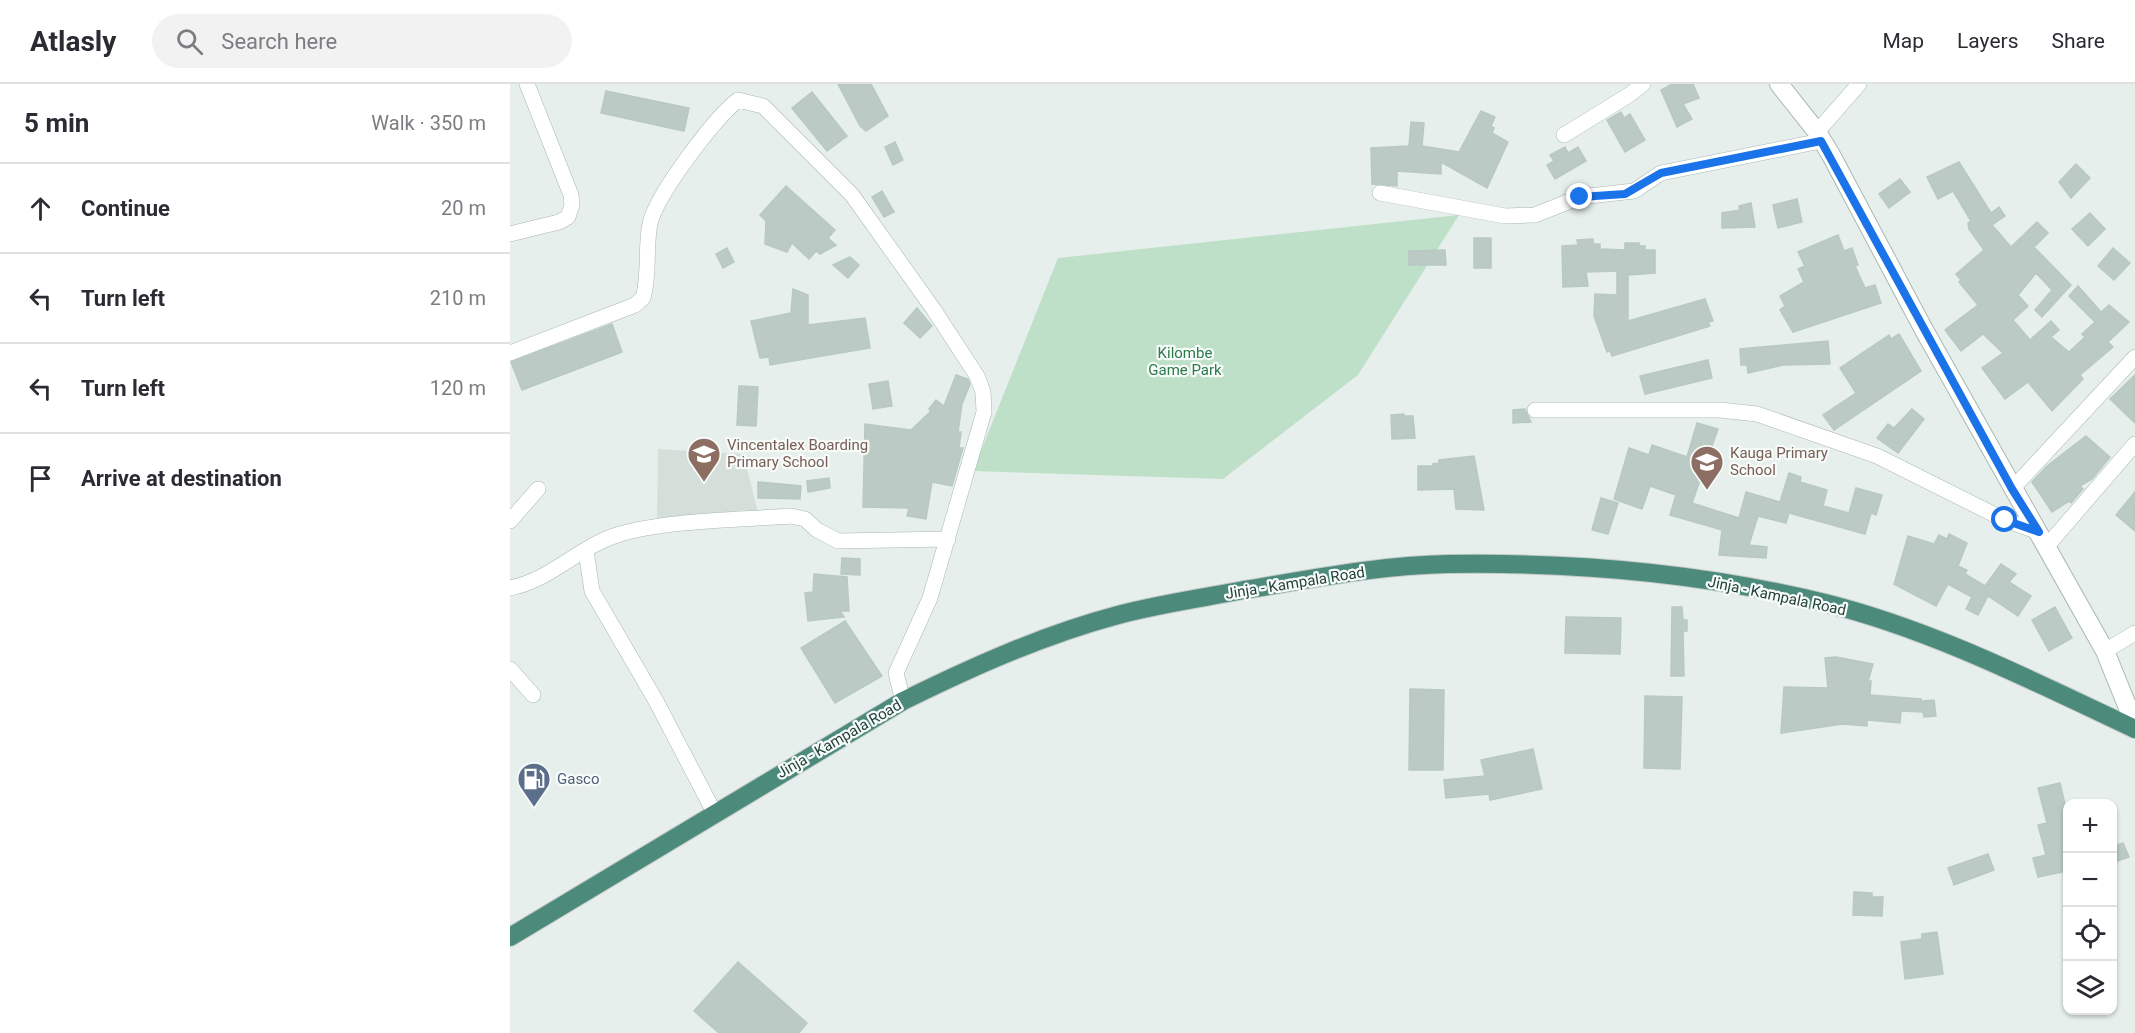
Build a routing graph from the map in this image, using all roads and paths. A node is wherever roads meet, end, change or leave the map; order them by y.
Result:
1 (527, 84) edge
2 (1643, 84) edge
3 (1779, 84) edge
4 (1859, 84) edge
5 (1564, 135) dead end
6 (1819, 136) junction
7 (1380, 193) dead end
8 (510, 234) edge
9 (510, 353) edge
10 (2135, 357) edge
11 (1535, 410) dead end
12 (2135, 444) edge
13 (538, 489) dead end
14 (2012, 489) junction
15 (510, 521) edge
16 (948, 539) junction
17 (2043, 539) junction
18 (586, 551) junction
19 (510, 588) edge
20 (2135, 633) edge
21 (2104, 651) junction
22 (510, 669) edge
23 (533, 695) dead end
24 (903, 701) junction
25 (2135, 727) edge
26 (714, 812) junction
27 (510, 937) edge

1 - 8 street
2 - 5 street
3 - 6 street
4 - 6 street
6 - 7 street
6 - 14 street
9 - 16 street
10 - 14 street
11 - 17 street
12 - 17 street
13 - 15 street
14 - 17 street
16 - 18 street
16 - 24 street
17 - 21 street
18 - 19 street
18 - 26 street
20 - 21 street
21 - 25 street
22 - 23 street
24 - 25 highway, Jinja - Kampala Road
24 - 26 highway, Jinja - Kampala Road
26 - 27 highway, Jinja - Kampala Road

